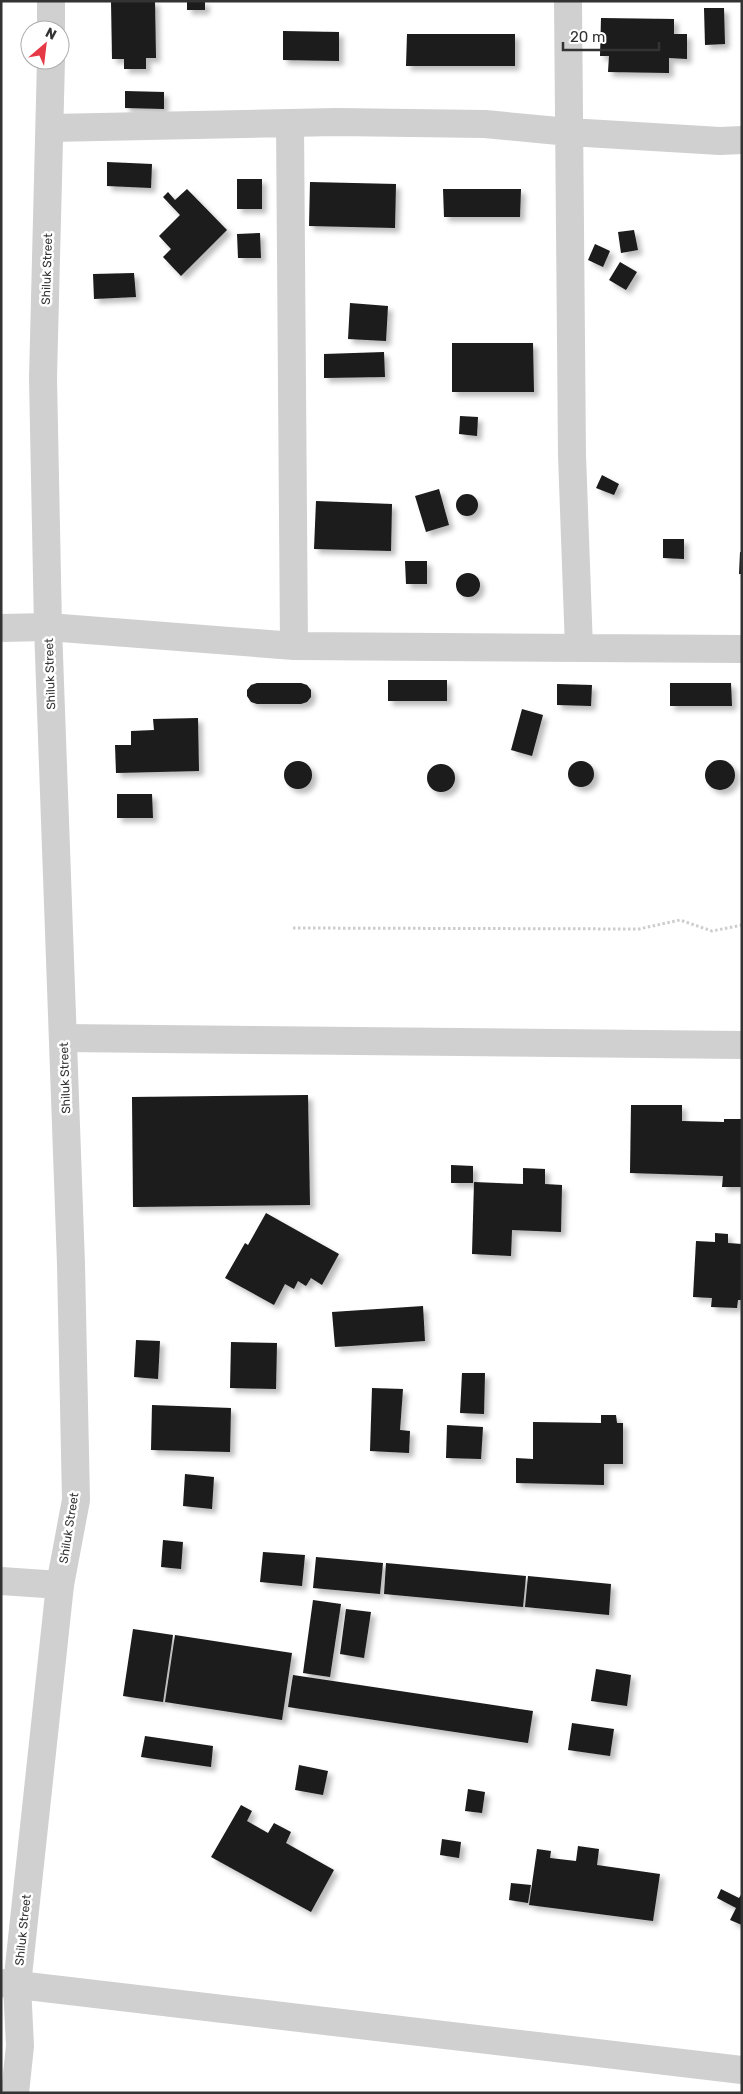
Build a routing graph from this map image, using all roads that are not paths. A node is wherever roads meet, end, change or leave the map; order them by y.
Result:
1 (51, 1) edge
2 (568, 1) edge
3 (51, 20) edge
4 (51, 70) edge
5 (290, 124) junction
6 (51, 128) junction
7 (569, 132) junction
8 (742, 140) edge
9 (48, 627) junction
10 (1, 628) edge
11 (294, 646) junction
12 (579, 648) junction
13 (742, 649) edge
14 (63, 1038) junction
15 (742, 1045) edge
16 (1, 1581) edge
17 (60, 1585) junction
18 (9, 1984) edge
19 (742, 2070) edge
20 (15, 2093) edge

1 - 3 street
2 - 7 street
4 - 6 street, Shiluk Street
5 - 6 street
5 - 7 street
5 - 11 street
6 - 9 street, Shiluk Street
7 - 8 street
7 - 12 street
9 - 10 street
9 - 11 street
9 - 14 street, Shiluk Street
11 - 12 street
12 - 13 street
14 - 15 street
14 - 17 street, Shiluk Street
16 - 17 street
17 - 18 street, Shiluk Street
18 - 19 street
18 - 20 street, Shiluk Street

